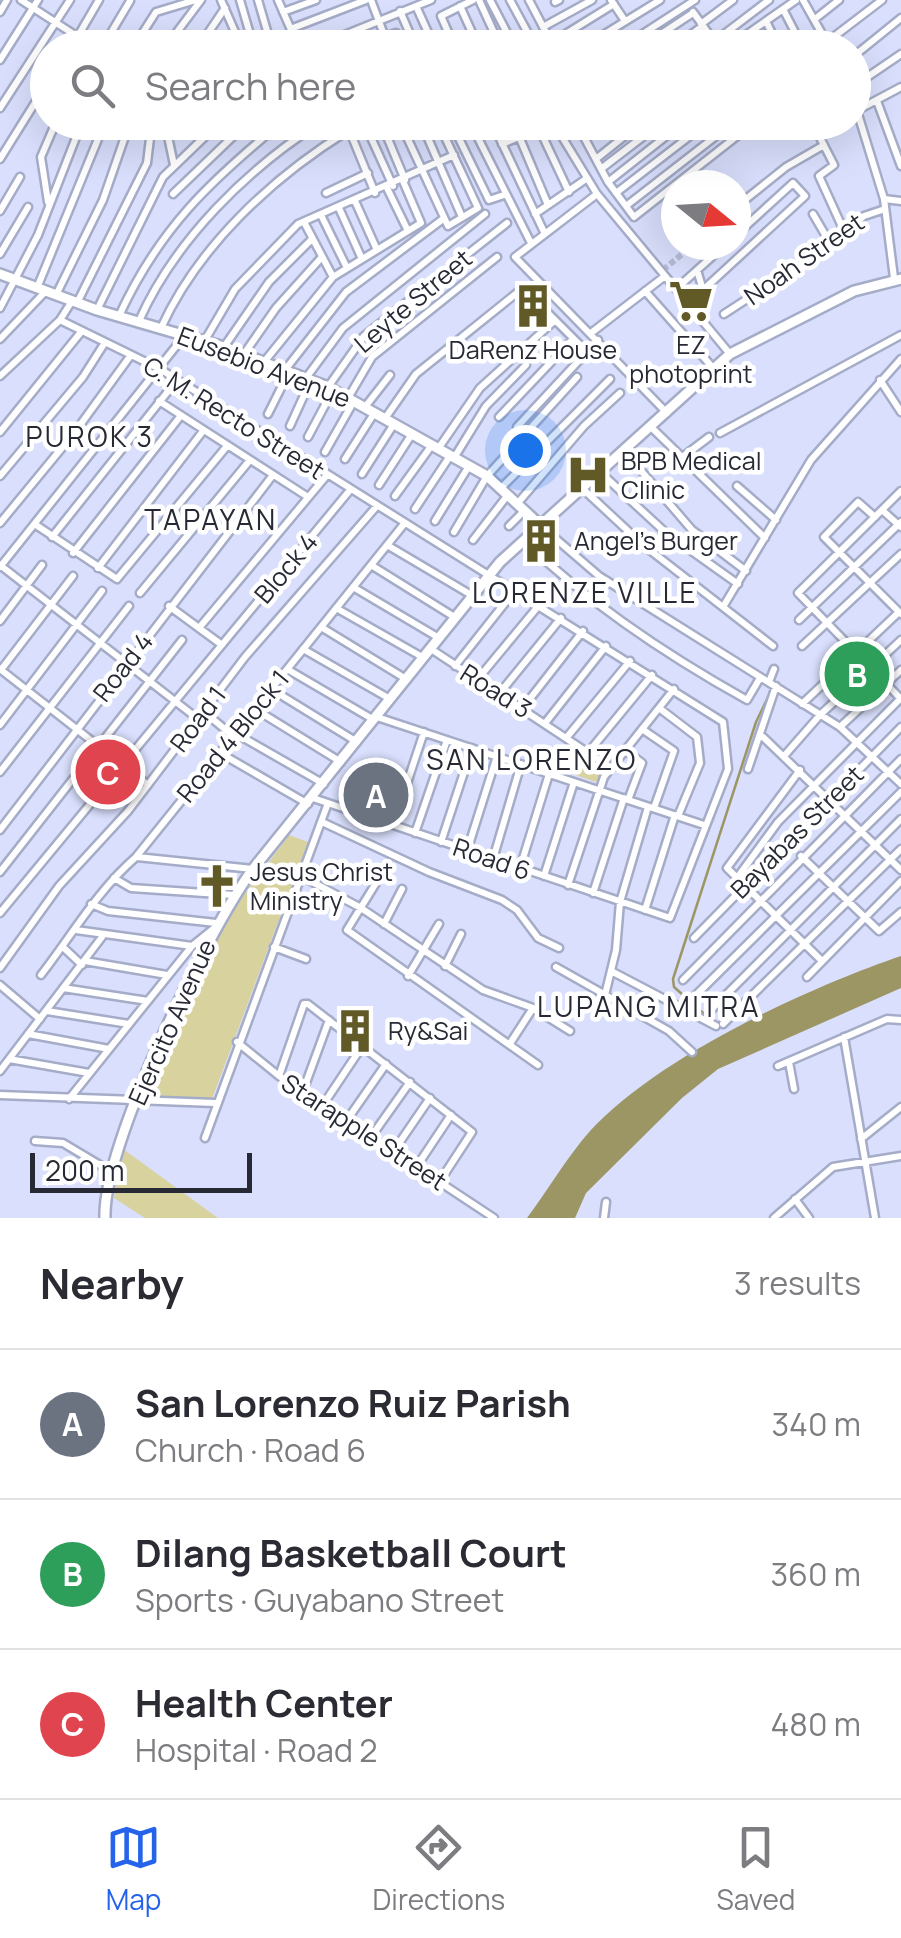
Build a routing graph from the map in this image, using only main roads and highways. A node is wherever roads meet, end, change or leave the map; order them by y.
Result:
1 (0, 274) edge
2 (898, 279) edge
3 (541, 526) junction
4 (106, 1218) edge

1 - 3 main road, Eusebio Avenue
2 - 3 main road, Ejercito Avenue
3 - 4 main road, Ejercito Avenue

